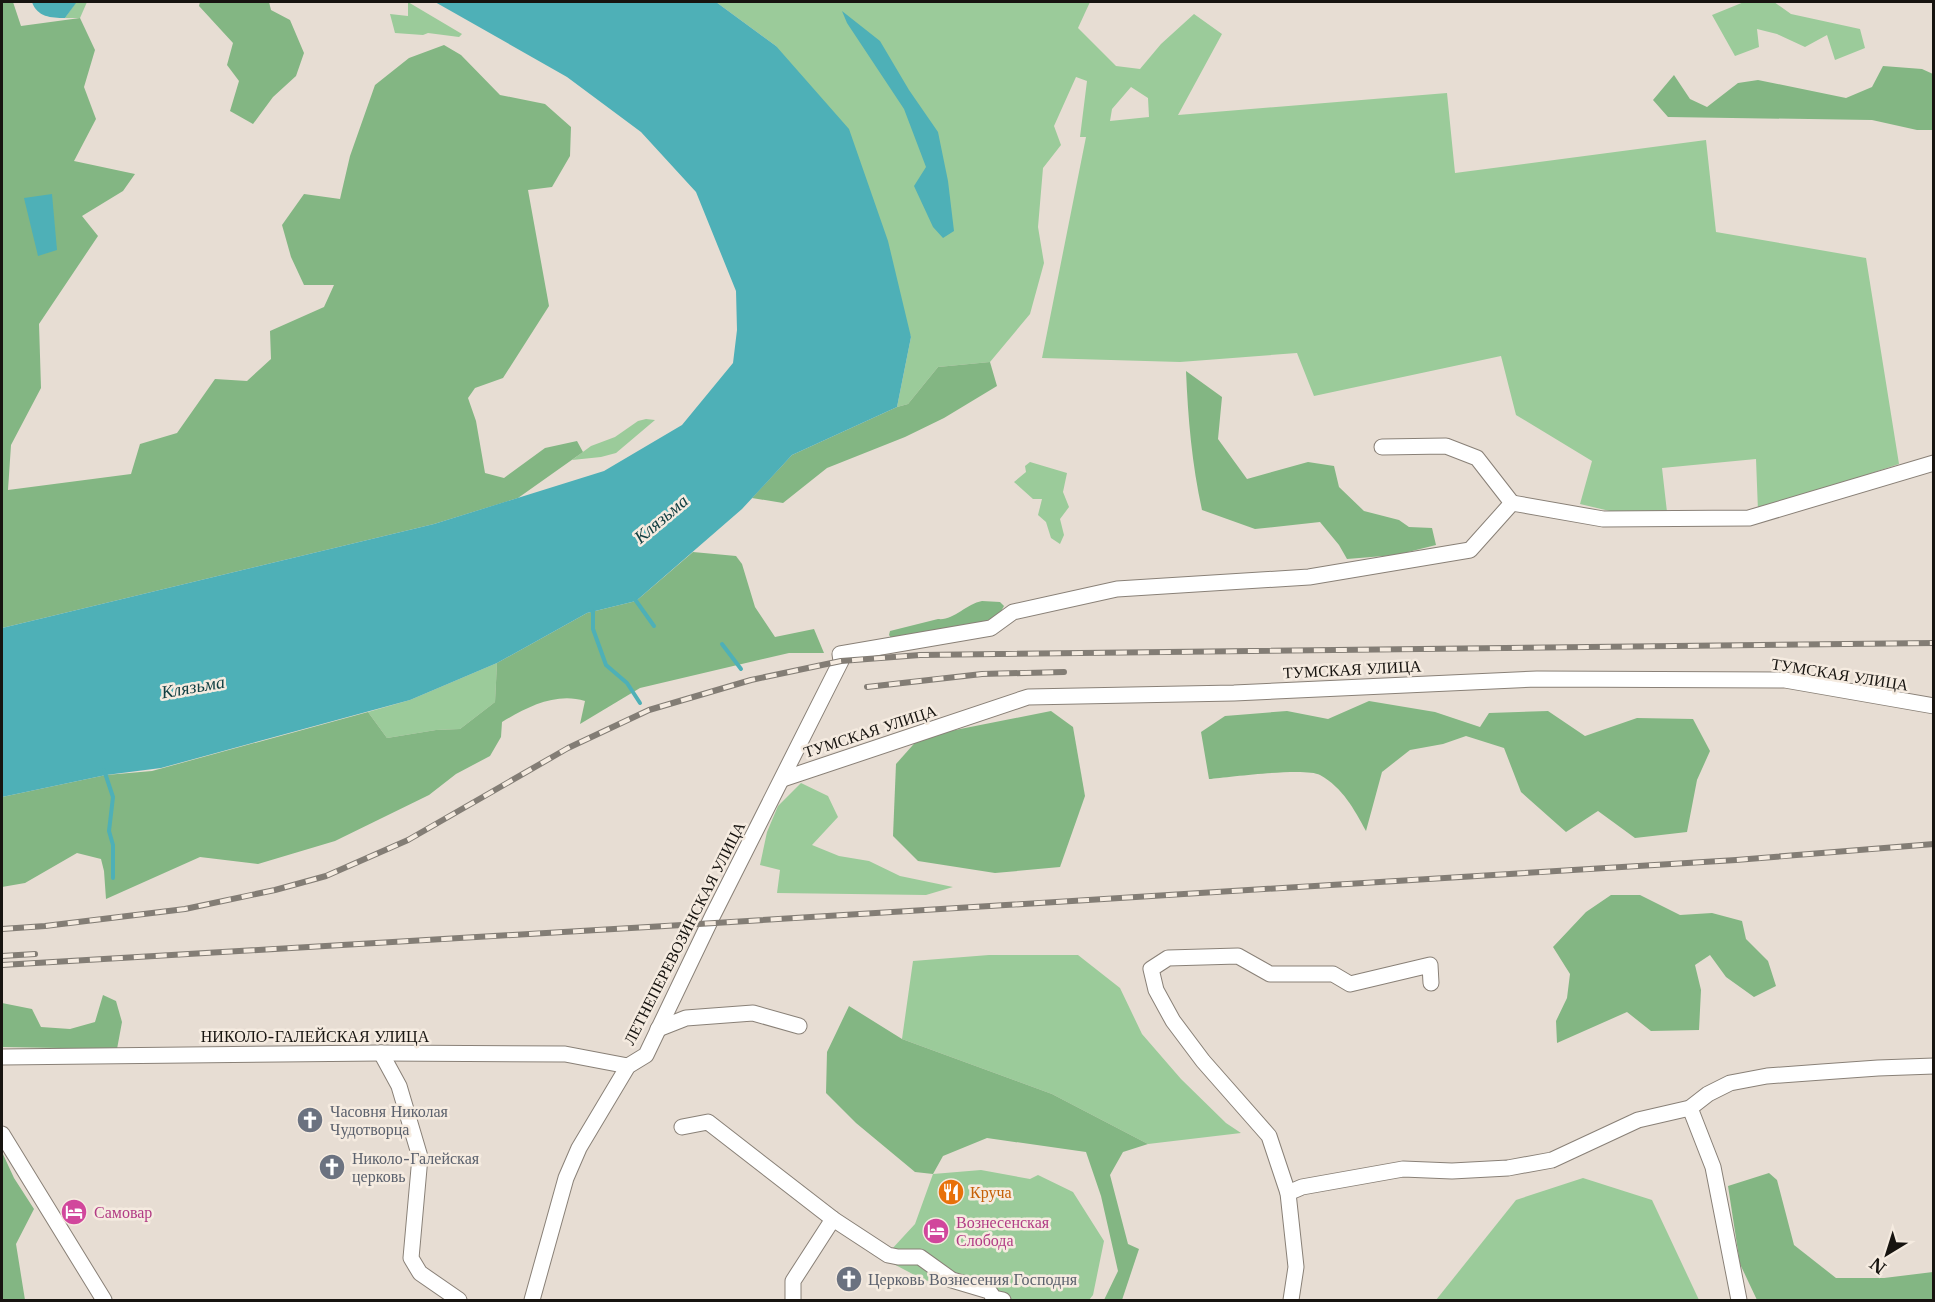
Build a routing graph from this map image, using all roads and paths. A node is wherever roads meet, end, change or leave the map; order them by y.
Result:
1 (1382, 447) dead end
2 (1934, 463) edge
3 (1512, 502) junction
4 (1934, 706) edge
5 (783, 778) junction
6 (1431, 984) dead end
7 (799, 1026) dead end
8 (658, 1029) junction
9 (381, 1053) junction
10 (2, 1057) edge
11 (628, 1066) junction
12 (1934, 1066) edge
13 (1690, 1108) junction
14 (682, 1127) dead end
15 (2, 1134) edge
16 (1288, 1193) junction
17 (833, 1219) junction
18 (104, 1300) edge
19 (459, 1300) edge
20 (532, 1300) edge
21 (793, 1300) edge
22 (1003, 1300) edge
23 (1291, 1300) edge
24 (1739, 1300) edge

1 - 3 street
2 - 3 street
3 - 5 street, ЛЕТНЕПЕРЕВОЗИНСКАЯ УЛИЦА
4 - 5 street, ТУМСКАЯ УЛИЦА
5 - 8 street, ЛЕТНЕПЕРЕВОЗИНСКАЯ УЛИЦА
6 - 16 street
7 - 8 street
8 - 11 street, ЛЕТНЕПЕРЕВОЗИНСКАЯ УЛИЦА
9 - 10 street, НИКОЛО-ГАЛЕЙСКАЯ УЛИЦА
9 - 11 street, НИКОЛО-ГАЛЕЙСКАЯ УЛИЦА
9 - 19 street
11 - 20 street, ЛЕТНЕПЕРЕВОЗИНСКАЯ УЛИЦА
12 - 13 street
13 - 16 street
13 - 24 street
14 - 17 street
15 - 18 street
16 - 23 street
17 - 21 street
17 - 22 street

